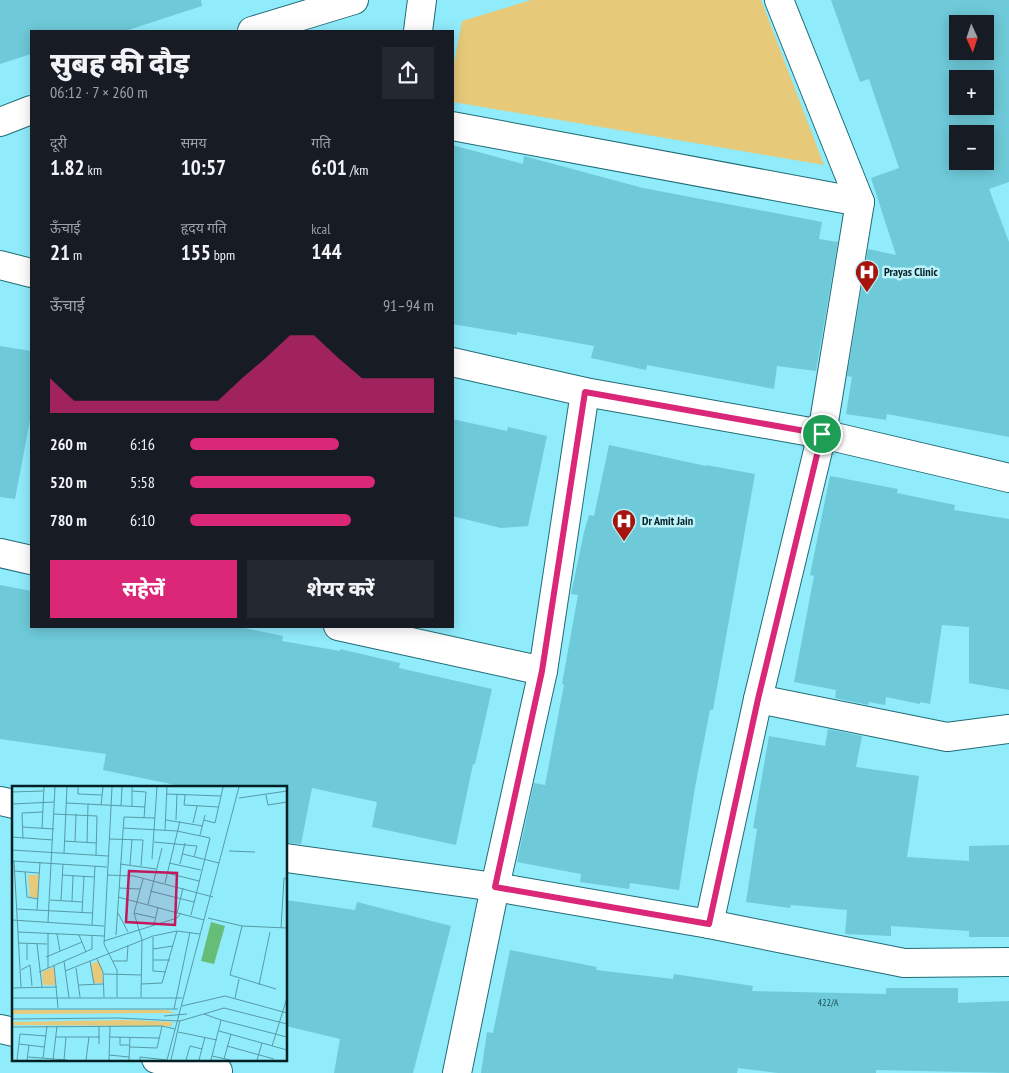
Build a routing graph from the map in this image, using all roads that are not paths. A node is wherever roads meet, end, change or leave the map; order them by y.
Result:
1 (354, 0) edge
2 (422, 0) edge
3 (779, 0) edge
4 (255, 30) edge
5 (418, 30) edge
6 (30, 110) edge
7 (0, 122) edge
8 (454, 126) edge
9 (860, 202) junction
10 (0, 265) edge
11 (30, 272) edge
12 (454, 362) edge
13 (585, 392) junction
14 (822, 434) junction
15 (1009, 478) edge
16 (0, 553) edge
17 (30, 560) edge
18 (347, 628) edge
19 (542, 671) junction
20 (758, 699) junction
21 (1009, 729) edge
22 (288, 858) edge
23 (495, 887) junction
24 (709, 924) junction
25 (1009, 962) edge
26 (163, 1060) edge
27 (218, 1068) edge
28 (457, 1073) edge

1 - 4 street
2 - 5 street
3 - 9 street
6 - 7 street
8 - 9 street
9 - 14 street
10 - 11 street
12 - 13 street
13 - 14 street
13 - 19 street
14 - 15 street
14 - 20 street
16 - 17 street
18 - 19 street
19 - 23 street
20 - 21 street
20 - 24 street
22 - 23 street
23 - 24 street
23 - 28 street
24 - 25 street
26 - 27 street

